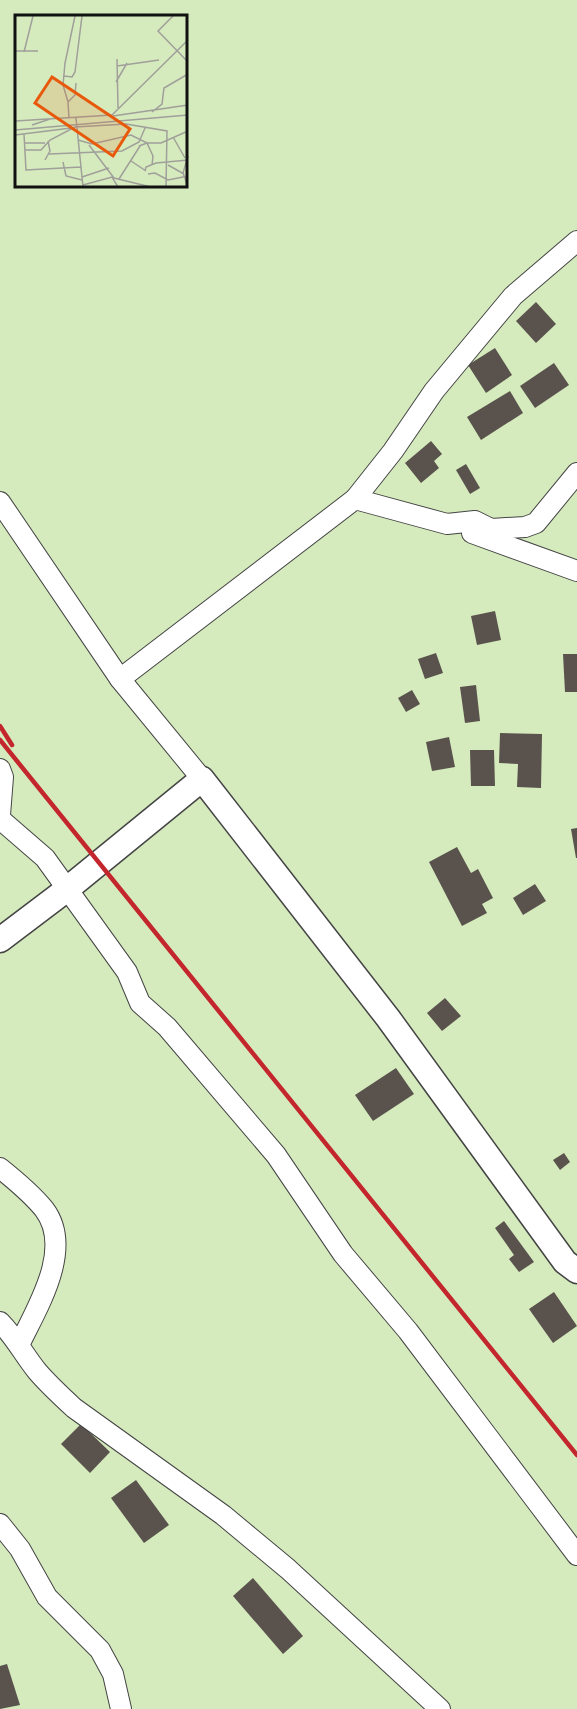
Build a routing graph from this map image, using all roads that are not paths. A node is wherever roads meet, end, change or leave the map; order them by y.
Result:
1 (577, 241) edge
2 (577, 473) edge
3 (355, 499) junction
4 (0, 502) edge
5 (447, 524) junction
6 (577, 571) edge
7 (120, 680) junction
8 (0, 769) edge
9 (202, 779) junction
10 (0, 817) edge
11 (66, 890) junction
12 (0, 940) edge
13 (0, 1168) edge
14 (573, 1270) edge
15 (0, 1322) edge
16 (20, 1343) junction
17 (0, 1524) edge
18 (577, 1555) edge
19 (121, 1709) edge
20 (440, 1709) edge

1 - 3 street
2 - 5 street
3 - 5 street
3 - 7 street
4 - 7 street
5 - 6 street
7 - 9 street
8 - 10 street
9 - 11 street
9 - 14 street
10 - 11 street
11 - 12 street
11 - 18 street
13 - 16 street
15 - 16 street
16 - 20 street
17 - 19 street

